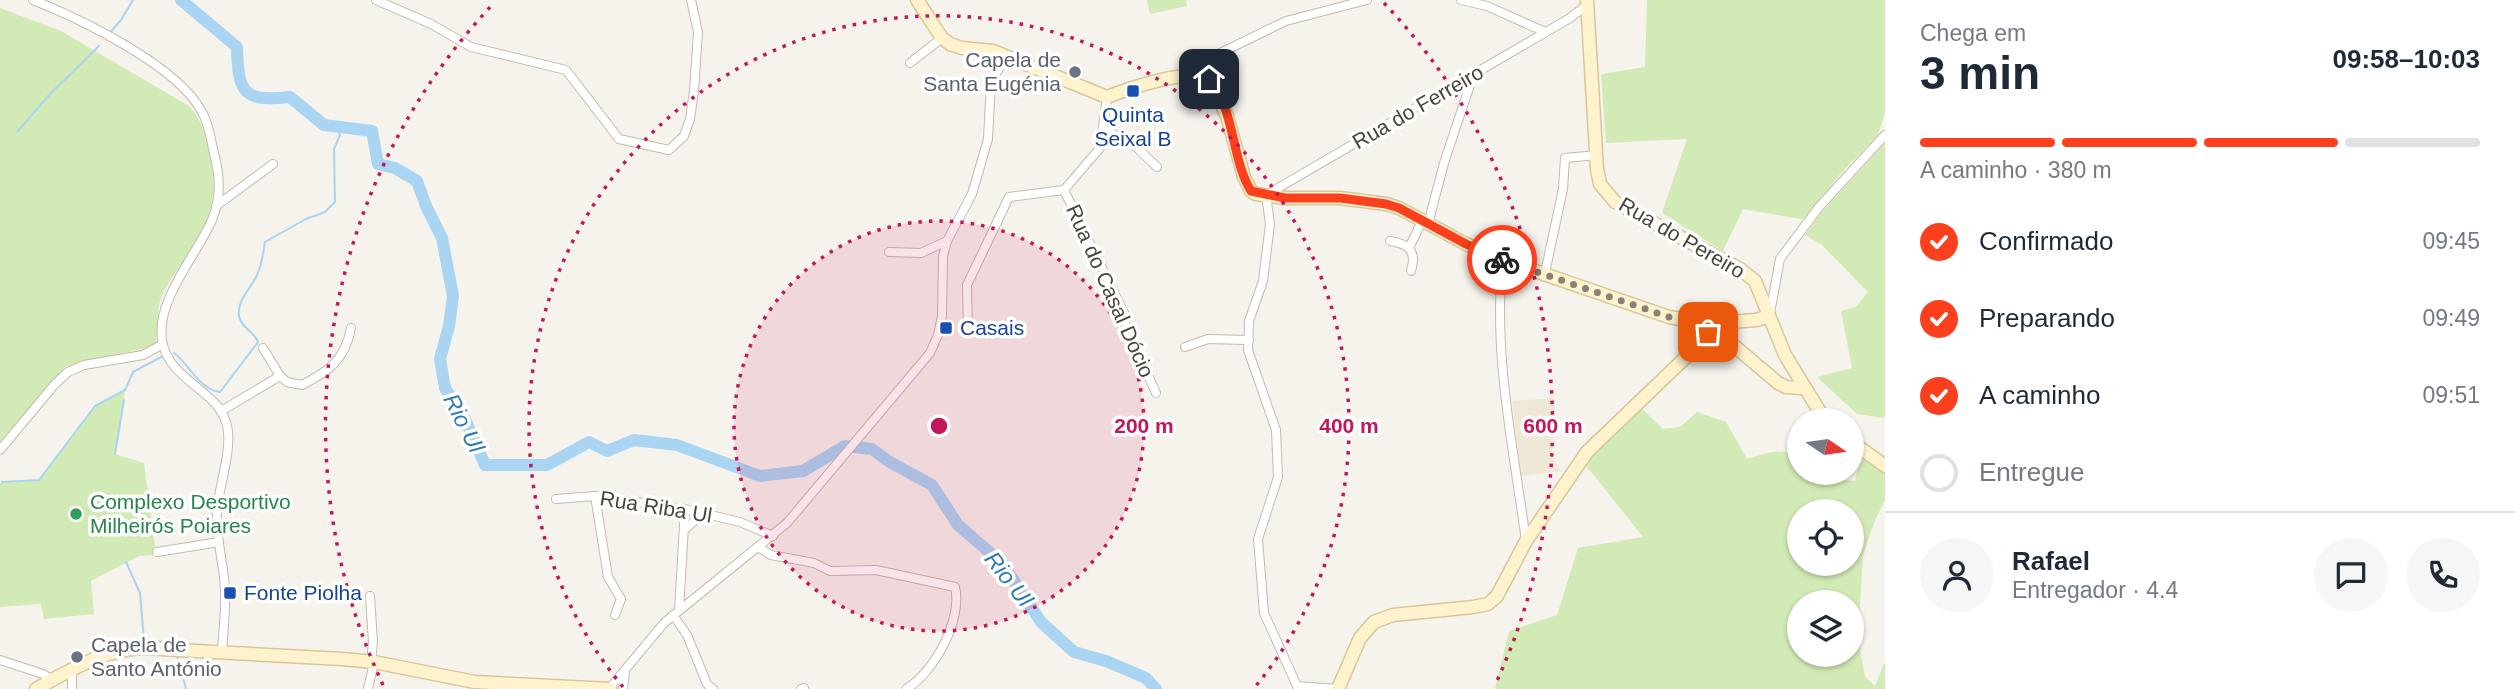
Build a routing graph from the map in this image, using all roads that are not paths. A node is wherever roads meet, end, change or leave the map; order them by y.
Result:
1 (33, 0) edge
2 (376, 0) edge
3 (691, 0) edge
4 (917, 0) edge
5 (1367, 0) edge
6 (1461, 0) edge
7 (1587, 2) edge
8 (1570, 18) junction
9 (1589, 20) junction
10 (1545, 32) junction
11 (942, 38) junction
12 (1006, 56) junction
13 (910, 63) dead end
14 (1474, 74) junction
15 (1213, 83) junction
16 (1107, 97) junction
17 (1103, 129) junction
18 (1884, 134) edge
19 (1597, 155) junction
20 (273, 164) dead end
21 (1157, 167) dead end
22 (1064, 190) junction
23 (1266, 195) junction
24 (216, 206) junction
25 (1425, 222) junction
26 (947, 241) junction
27 (1390, 241) dead end
28 (1409, 248) junction
29 (890, 252) dead end
30 (1503, 260) junction
31 (1411, 271) dead end
32 (1545, 273) junction
33 (1769, 316) junction
34 (351, 328) dead end
35 (1714, 328) junction
36 (968, 331) dead end
37 (1249, 340) junction
38 (163, 344) junction
39 (1185, 347) dead end
40 (263, 348) dead end
41 (280, 376) junction
42 (1803, 388) junction
43 (1156, 393) dead end
44 (1817, 408) edge
45 (221, 411) junction
46 (0, 450) edge
47 (1864, 451) edge
48 (1885, 466) edge
49 (595, 496) junction
50 (556, 499) dead end
51 (685, 509) junction
52 (704, 513) junction
53 (753, 529) junction
54 (684, 530) junction
55 (773, 536) junction
56 (1526, 541) junction
57 (219, 542) junction
58 (760, 546) junction
59 (157, 552) dead end
60 (370, 596) dead end
61 (676, 613) junction
62 (615, 615) dead end
63 (222, 653) junction
64 (0, 660) edge
65 (373, 662) junction
66 (72, 670) junction
67 (625, 671) junction
68 (52, 680) junction
69 (36, 689) edge
70 (72, 689) edge
71 (368, 689) edge
72 (609, 689) edge
73 (623, 689) edge
74 (713, 689) edge
75 (906, 689) edge
76 (1338, 689) edge

1 - 24 street
2 - 3 street
4 - 11 street
5 - 15 street
6 - 10 street
7 - 8 street, Rua do Ferreiro
7 - 9 street, Rua do Pereiro
8 - 9 street
8 - 10 street, Rua do Ferreiro
9 - 19 street, Rua do Pereiro
10 - 14 street, Rua do Ferreiro
11 - 12 street
11 - 13 street
12 - 16 street
12 - 26 street
14 - 23 street, Rua do Ferreiro
14 - 25 street
15 - 16 street
15 - 23 street
16 - 17 street
17 - 21 street
17 - 22 street
18 - 33 street
19 - 32 street
19 - 33 street, Rua do Pereiro
20 - 24 street
22 - 36 street
22 - 43 street, Rua do Casal Dócio
23 - 25 street
23 - 37 street
24 - 38 street
25 - 28 street
25 - 30 street
26 - 29 street
26 - 55 street
27 - 28 street
28 - 31 street
30 - 32 street
30 - 56 street
32 - 35 street
33 - 35 street
33 - 42 street, Rua do Pereiro
34 - 41 street
35 - 42 street
35 - 56 street
37 - 39 street
37 - 76 street
38 - 45 street
38 - 46 street
40 - 41 street
41 - 45 street
42 - 44 street, Rua do Pereiro
45 - 57 street
47 - 48 street
49 - 50 street, Rua Riba Ul
49 - 51 street, Rua Riba Ul
49 - 62 street
51 - 52 street, Rua Riba Ul
51 - 54 street
52 - 53 street, Rua Riba Ul
52 - 54 street
53 - 55 street, Rua Riba Ul
53 - 58 street
54 - 61 street
55 - 58 street
56 - 76 street
57 - 59 street
57 - 63 street
58 - 61 street
58 - 75 street
60 - 65 street
61 - 67 street
61 - 74 street
63 - 65 street
63 - 66 street
64 - 68 street
65 - 71 street
65 - 72 street
66 - 68 street
66 - 70 street
67 - 72 street
67 - 73 street
68 - 69 street

